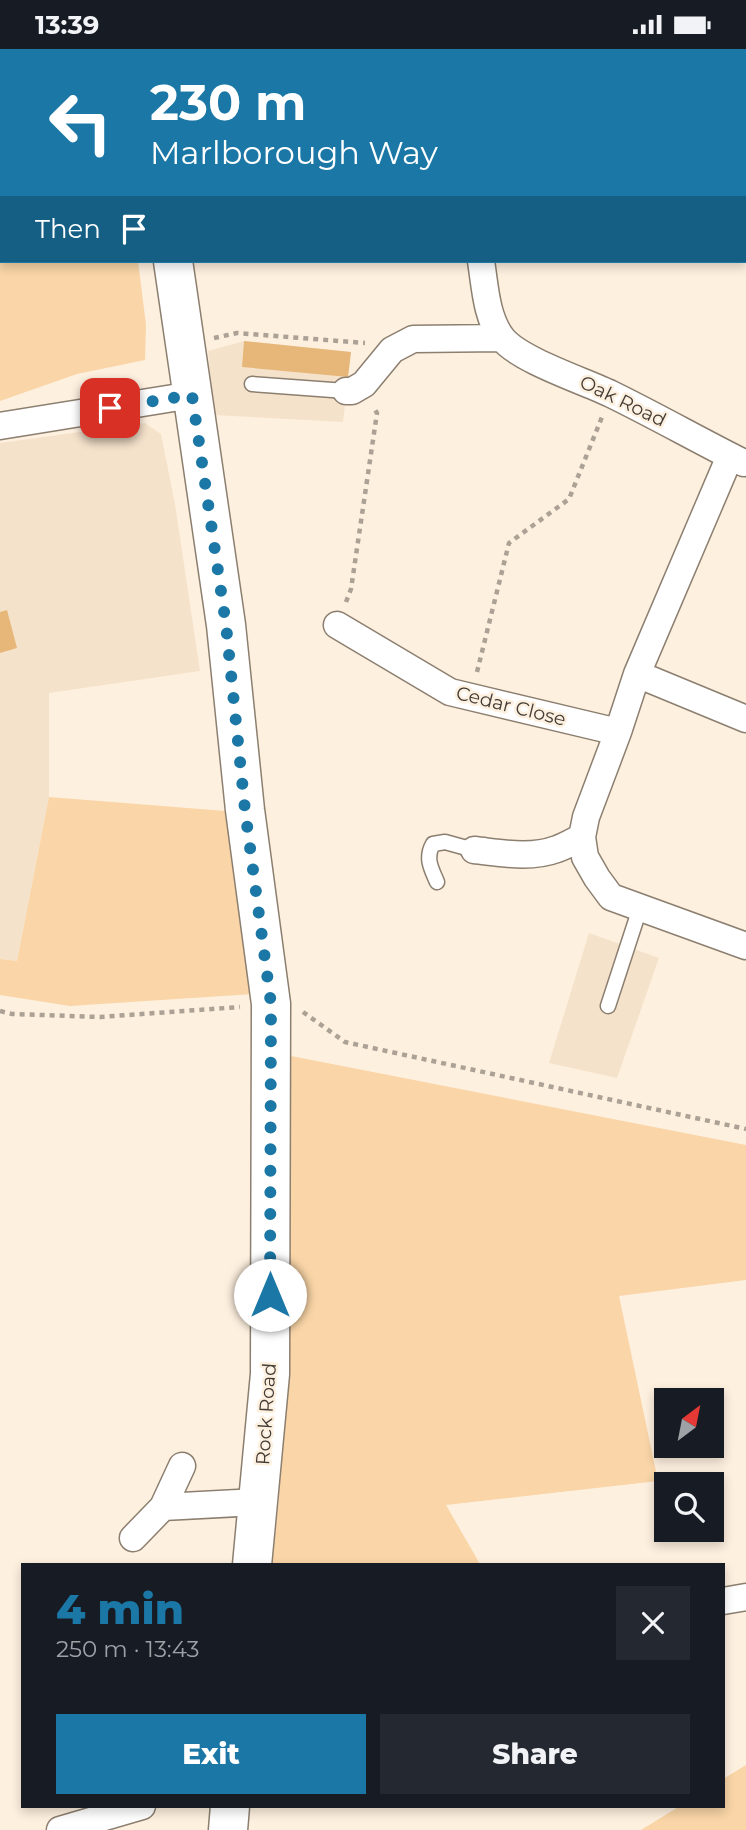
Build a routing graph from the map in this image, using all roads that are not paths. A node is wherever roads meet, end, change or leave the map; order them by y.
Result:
1 (173, 263) edge
2 (481, 263) edge
3 (502, 338) junction
4 (252, 384) dead end
5 (355, 388) joint
6 (192, 395) junction
7 (0, 426) edge
8 (738, 460) edge
9 (337, 625) road end
10 (637, 674) junction
11 (746, 719) edge
12 (618, 732) junction
13 (582, 837) junction
14 (474, 850) joint
15 (437, 882) dead end
16 (640, 908) junction
17 (746, 946) edge
18 (608, 1006) dead end
19 (182, 1467) dead end
20 (258, 1502) junction
21 (163, 1507) junction
22 (133, 1538) dead end
23 (253, 1563) edge
24 (746, 1597) edge
25 (725, 1601) edge
26 (135, 1808) edge
27 (230, 1808) edge
28 (60, 1830) edge
29 (228, 1830) edge

1 - 6 street, Rock Road
2 - 3 street
3 - 5 street
3 - 8 street, Oak Road
4 - 5 lane
6 - 7 street
6 - 20 street, Rock Road
8 - 10 street
9 - 12 street, Cedar Close
10 - 11 street
10 - 12 street
12 - 13 street
13 - 14 street
13 - 16 street
14 - 15 lane
16 - 17 street
16 - 18 lane
19 - 21 street
20 - 21 street
20 - 23 street, Rock Road
21 - 22 street
24 - 25 street
26 - 28 street
27 - 29 street

